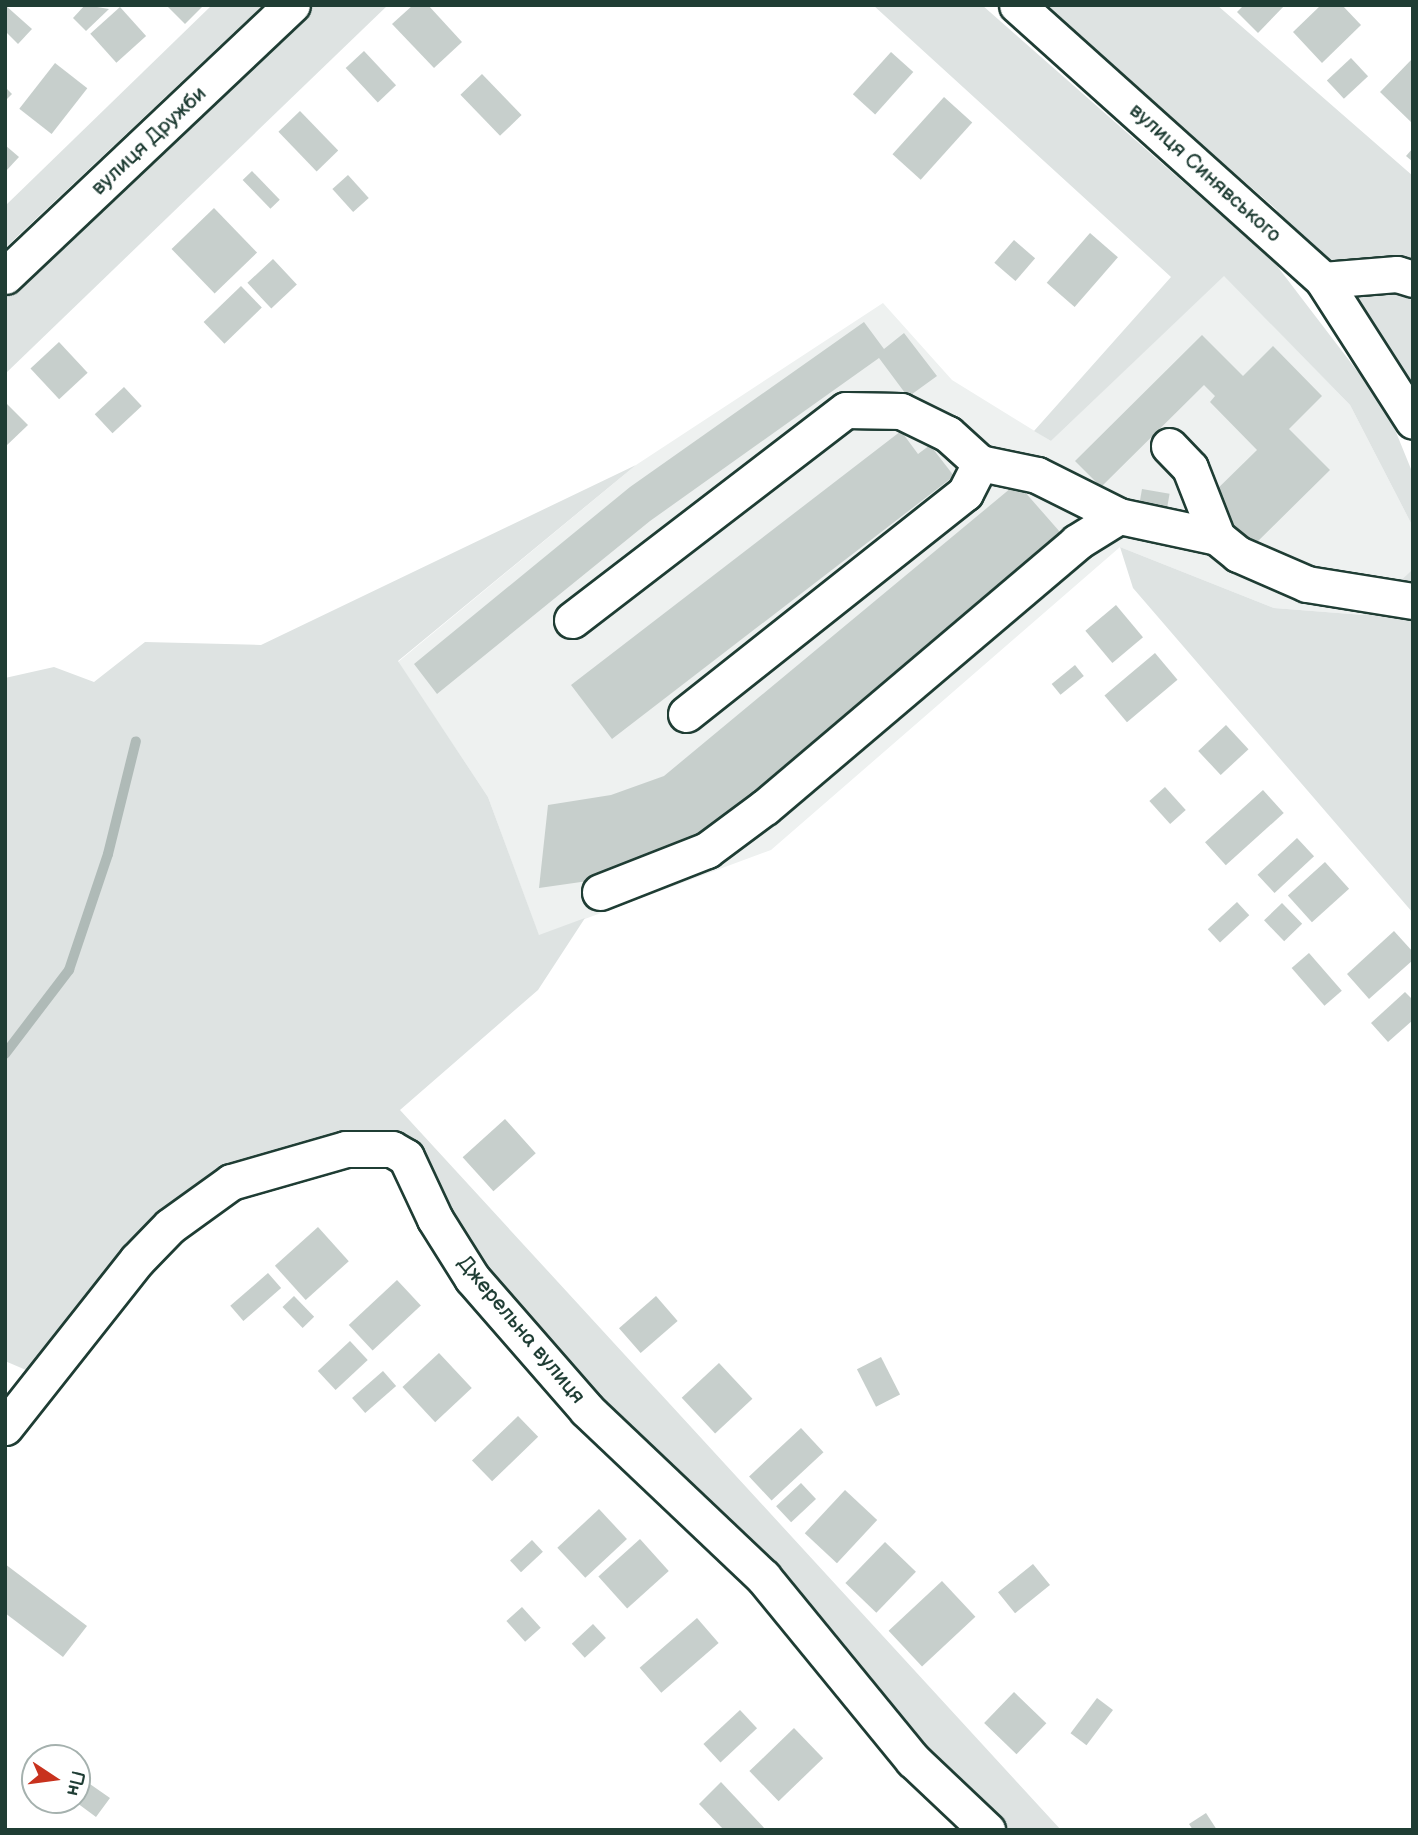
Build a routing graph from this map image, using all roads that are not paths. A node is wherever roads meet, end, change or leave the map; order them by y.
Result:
1 (292, 5) edge
2 (1017, 5) edge
3 (5, 276) edge
4 (1413, 279) edge
5 (1323, 280) junction
6 (1413, 421) edge
7 (1169, 446) dead end
8 (981, 463) junction
9 (1119, 516) junction
10 (1217, 537) junction
11 (1413, 601) edge
12 (572, 620) dead end
13 (686, 714) dead end
14 (600, 892) dead end
15 (5, 1427) edge
16 (987, 1830) edge

1 - 3 street, вулиця Дружби
2 - 5 street, вулиця Синявського
4 - 5 street
5 - 6 street
7 - 10 street
8 - 9 street
8 - 12 street
8 - 13 street
9 - 10 street
9 - 14 street
10 - 11 street
15 - 16 street, Джерельна вулиця

